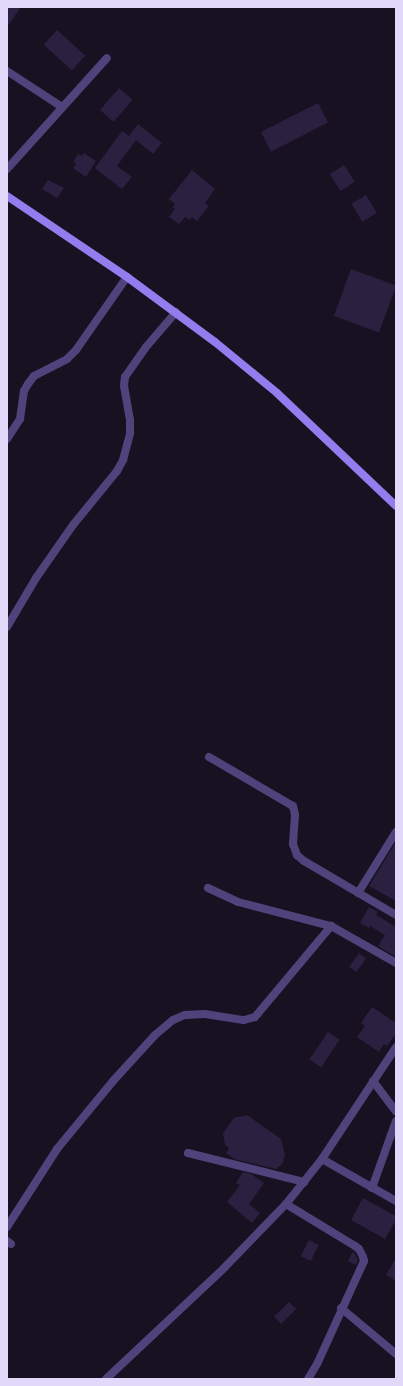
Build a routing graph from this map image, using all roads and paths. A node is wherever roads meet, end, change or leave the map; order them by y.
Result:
1 (107, 58) dead end
2 (7, 71) edge
3 (62, 107) junction
4 (7, 168) edge
5 (7, 196) edge
6 (127, 277) junction
7 (176, 312) junction
8 (7, 439) edge
9 (396, 506) edge
10 (7, 627) edge
11 (209, 757) dead end
12 (396, 832) edge
13 (208, 888) dead end
14 (358, 893) junction
15 (396, 915) edge
16 (330, 926) junction
17 (396, 963) edge
18 (396, 1047) edge
19 (373, 1081) junction
20 (396, 1112) edge
21 (396, 1121) edge
22 (188, 1154) dead end
23 (322, 1159) junction
24 (304, 1182) junction
25 (372, 1188) junction
26 (396, 1201) edge
27 (286, 1204) junction
28 (7, 1227) edge
29 (341, 1308) junction
30 (396, 1354) edge
31 (106, 1379) edge
32 (308, 1379) edge

1 - 3 street
2 - 3 street
3 - 4 street
5 - 6 main road
6 - 7 main road
6 - 8 street
7 - 9 main road
7 - 10 street
11 - 14 street
12 - 14 street
13 - 16 street
14 - 15 street
16 - 17 street
16 - 28 street
18 - 19 street
19 - 20 street
19 - 23 street
21 - 25 street
22 - 24 street
23 - 24 street
23 - 25 street
24 - 27 street
25 - 26 street
27 - 29 street
27 - 31 street
29 - 30 street
29 - 32 street

